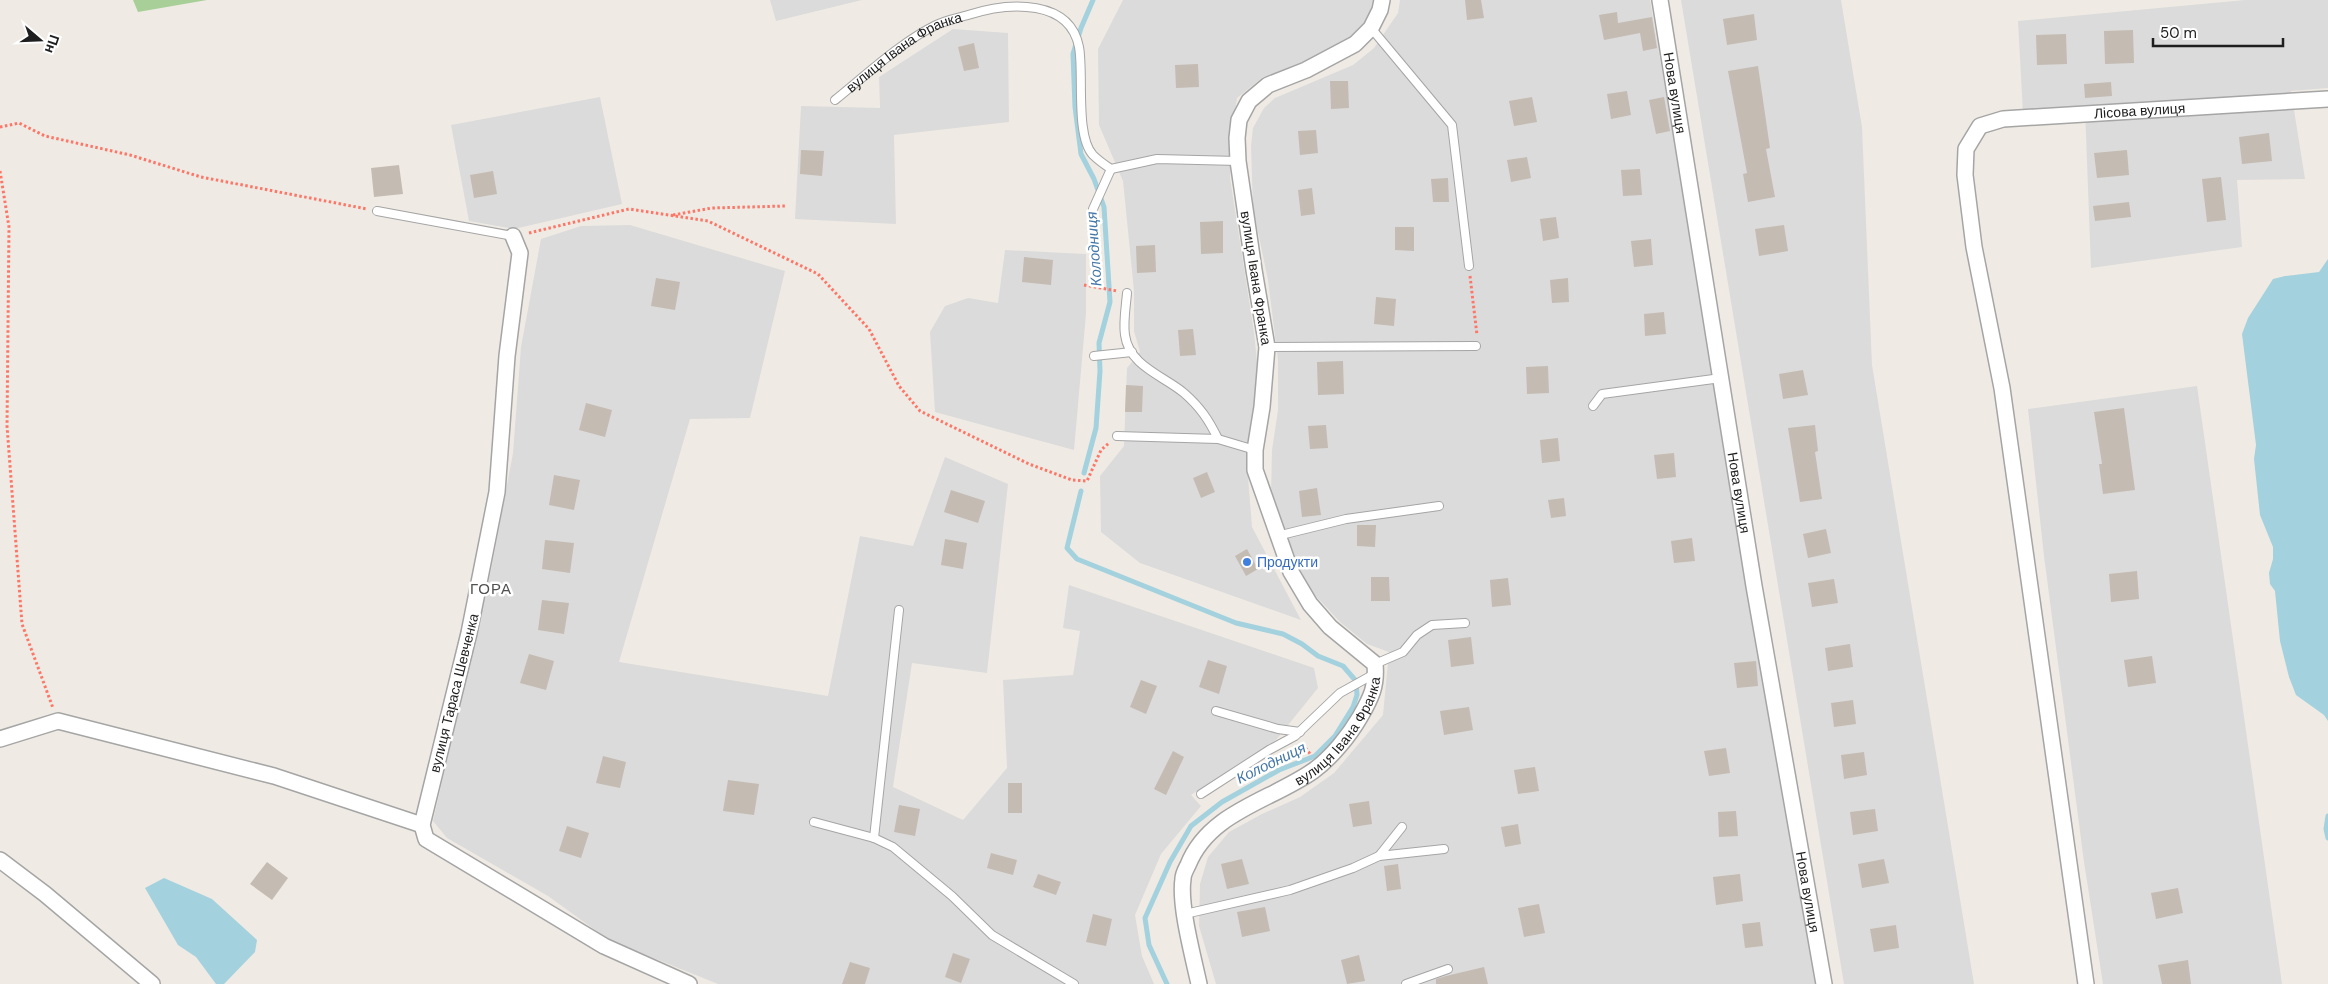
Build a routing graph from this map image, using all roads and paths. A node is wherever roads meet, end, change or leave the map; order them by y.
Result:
1 (1382, 0) edge
2 (1660, 0) edge
3 (1371, 28) junction
4 (2328, 99) edge
5 (835, 100) dead end
6 (0, 127) edge
7 (1238, 161) junction
8 (1111, 169) junction
9 (0, 170) edge
10 (786, 206) dead end
11 (1094, 209) dead end
12 (377, 211) joint
13 (670, 216) junction
14 (514, 236) junction
15 (1469, 266) joint
16 (1084, 285) dead end
17 (1127, 293) joint
18 (1476, 346) joint
19 (1267, 347) junction
20 (1132, 352) junction
21 (1094, 356) dead end
22 (1720, 378) junction
23 (1593, 406) dead end
24 (1117, 436) joint
25 (1218, 439) junction
26 (1255, 450) junction
27 (1439, 506) dead end
28 (1277, 536) junction
29 (900, 610) dead end
30 (1466, 623) dead end
31 (1373, 671) junction
32 (1216, 711) dead end
33 (58, 721) junction
34 (1297, 734) junction
35 (0, 739) edge
36 (1319, 765) junction
37 (1201, 794) dead end
38 (814, 822) dead end
39 (422, 826) junction
40 (1402, 827) dead end
41 (874, 838) junction
42 (1444, 849) dead end
43 (1379, 856) junction
44 (0, 860) edge
45 (1185, 914) junction
46 (1448, 969) dead end
47 (152, 984) edge
48 (689, 984) edge
49 (1074, 984) edge
50 (1199, 984) edge
51 (1406, 984) edge
52 (1824, 984) edge
53 (2086, 984) edge

1 - 3 street, вулиця Івана Франка
2 - 22 street, Нова вулиця
3 - 7 street, вулиця Івана Франка
3 - 15 lane
4 - 53 street, Лісова вулиця
5 - 8 lane, вулиця Івана Франка
6 - 12 path
7 - 8 lane
7 - 19 street, вулиця Івана Франка
8 - 11 lane
9 - 33 path
10 - 13 path
12 - 14 lane
13 - 14 path
13 - 24 path
14 - 39 street, вулиця Тараса Шевченка
15 - 18 path
16 - 17 path
17 - 20 lane
18 - 19 lane
19 - 26 street, вулиця Івана Франка
20 - 21 lane
20 - 25 lane
22 - 23 lane
22 - 52 street, Нова вулиця
24 - 25 lane
25 - 26 lane
26 - 28 street, вулиця Івана Франка
27 - 28 lane
28 - 31 street, вулиця Івана Франка
29 - 41 lane
30 - 31 lane
31 - 34 lane
31 - 36 street, вулиця Івана Франка
32 - 34 lane
33 - 35 street
33 - 39 street
34 - 36 path
34 - 37 lane
36 - 45 street, вулиця Івана Франка
38 - 41 lane
39 - 48 street
40 - 43 lane
41 - 49 lane
42 - 43 lane
43 - 45 lane
44 - 47 street
45 - 50 street, вулиця Івана Франка
46 - 51 lane

